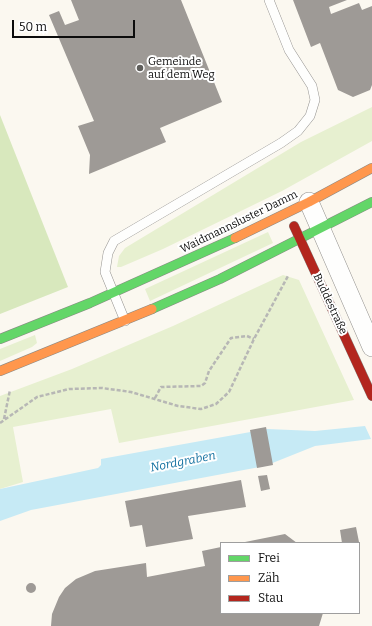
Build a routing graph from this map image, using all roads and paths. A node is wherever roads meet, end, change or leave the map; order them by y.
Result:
1 (269, 0) edge
2 (372, 168) edge
3 (309, 202) junction
4 (372, 202) edge
5 (288, 212) junction
6 (320, 229) junction
7 (300, 239) junction
8 (288, 276) dead end
9 (114, 293) junction
10 (125, 321) junction
11 (0, 339) edge
12 (254, 339) junction
13 (372, 347) edge
14 (0, 372) edge
15 (10, 390) dead end
16 (372, 396) edge
17 (155, 398) junction
18 (4, 419) junction
19 (0, 423) edge

1 - 9 lane
2 - 3 main road, Waidmannsluster Damm
3 - 5 main road, Waidmannsluster Damm
3 - 6 street, Buddestraße
4 - 6 main road
5 - 7 main road, Buddestraße
5 - 9 main road, Waidmannsluster Damm
6 - 7 main road
6 - 13 street, Buddestraße
7 - 10 main road
7 - 16 main road, Buddestraße
8 - 12 path
9 - 10 lane
9 - 11 main road, Waidmannsluster Damm
10 - 14 main road
12 - 17 path
12 - 17 path
15 - 18 path
17 - 18 path
18 - 19 path

